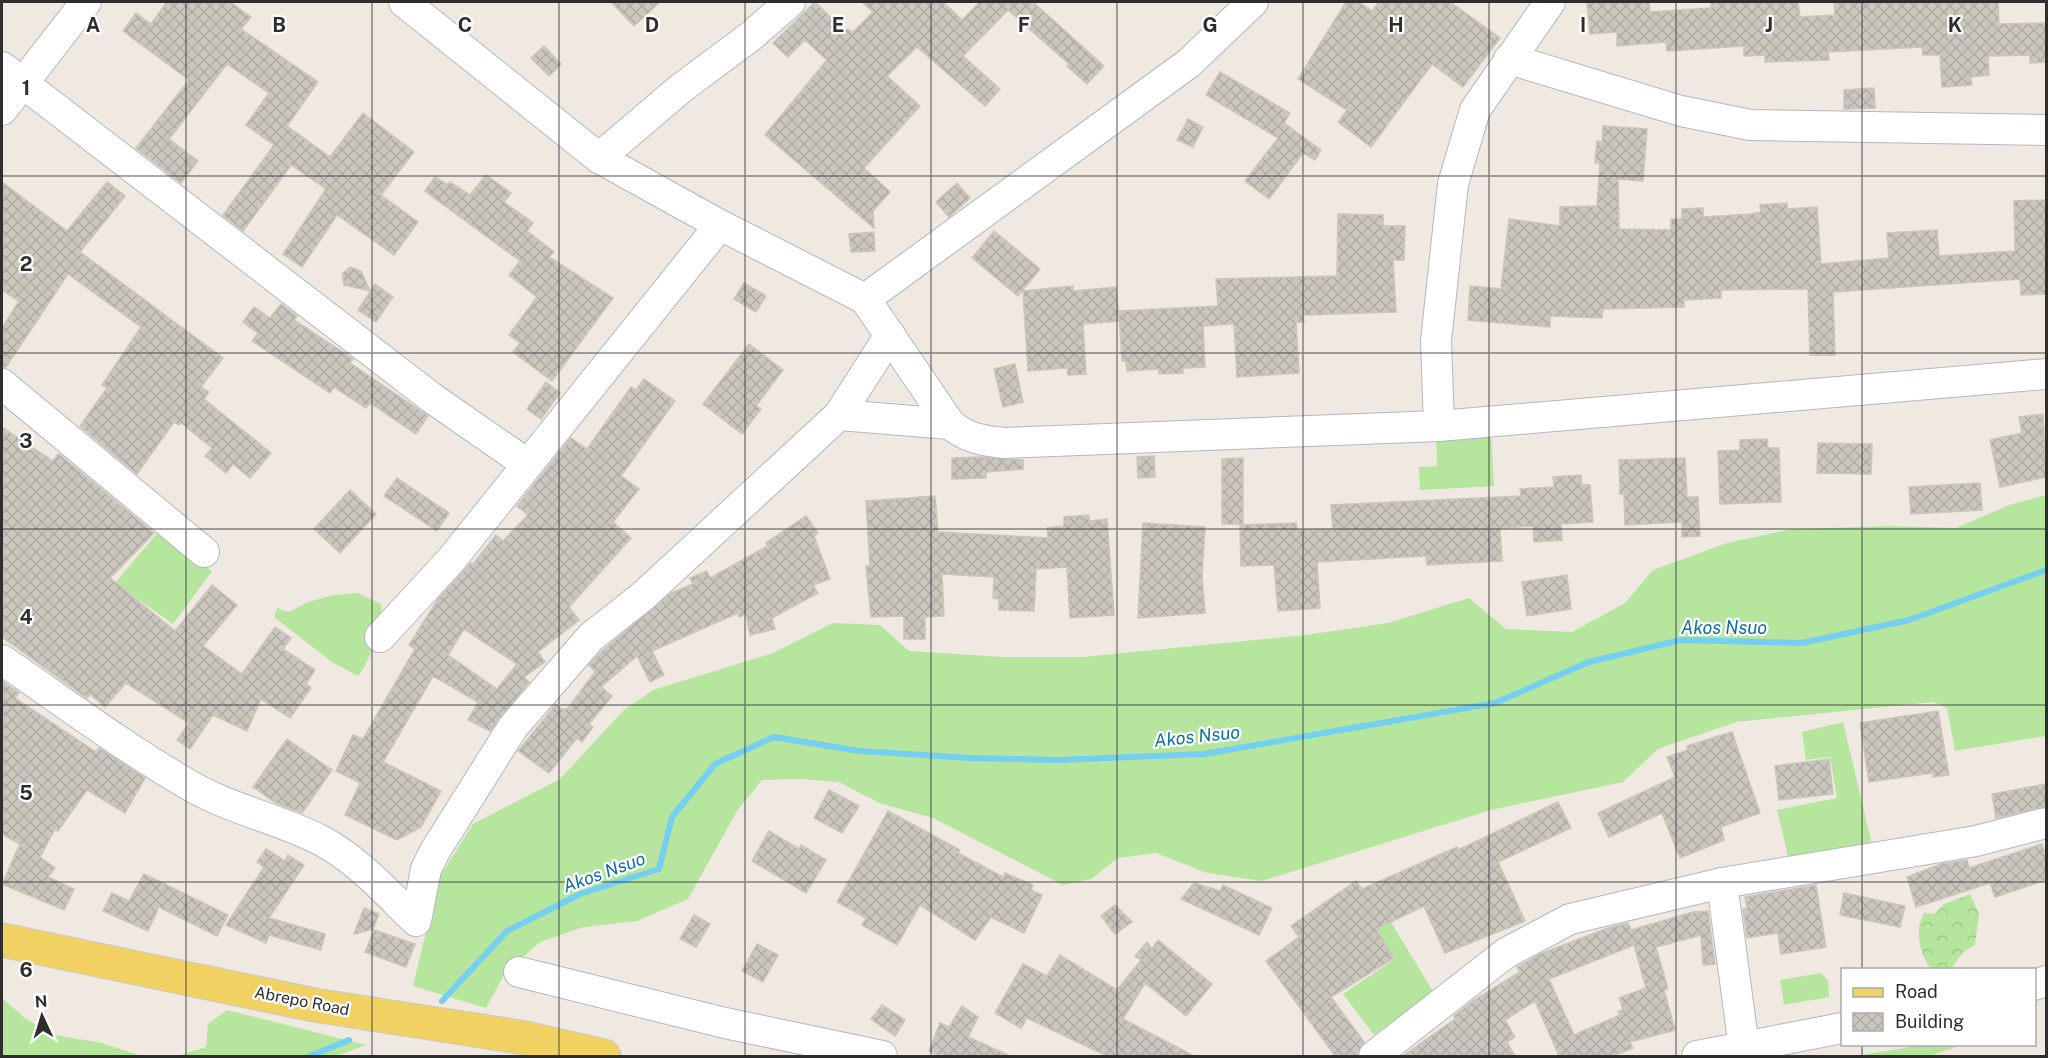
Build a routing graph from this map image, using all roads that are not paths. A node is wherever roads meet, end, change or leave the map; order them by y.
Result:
1 (86, 2) edge
2 (404, 2) edge
3 (790, 2) edge
4 (1253, 2) edge
5 (1550, 2) edge
6 (1509, 59) junction
7 (12, 75) edge
8 (2, 110) edge
9 (2046, 130) edge
10 (599, 158) junction
11 (720, 225) junction
12 (865, 299) junction
13 (890, 335) junction
14 (2046, 374) edge
15 (2, 384) edge
16 (839, 415) junction
17 (950, 424) junction
18 (1439, 426) junction
19 (527, 464) junction
20 (204, 552) dead end
21 (380, 637) dead end
22 (2, 660) edge
23 (2046, 823) edge
24 (1722, 883) junction
25 (2, 940) edge
26 (519, 972) dead end
27 (1841, 1028) edge
28 (1744, 1048) junction
29 (820, 1050) edge
30 (604, 1056) edge
31 (882, 1056) edge
32 (1374, 1056) edge
33 (1697, 1056) edge

1 - 7 street
2 - 10 street
3 - 10 street
4 - 12 street
5 - 6 street
6 - 9 street
6 - 18 street
7 - 8 street
7 - 19 street
10 - 11 street
11 - 12 street
11 - 19 street
12 - 13 street
13 - 16 street
13 - 17 street
14 - 18 street
15 - 20 street
16 - 17 street
16 - 22 street
17 - 18 street
19 - 21 street
23 - 24 street
24 - 28 street
24 - 32 street
25 - 30 main road, Abrepo Road
26 - 29 street
27 - 28 street
28 - 33 street
29 - 31 street

